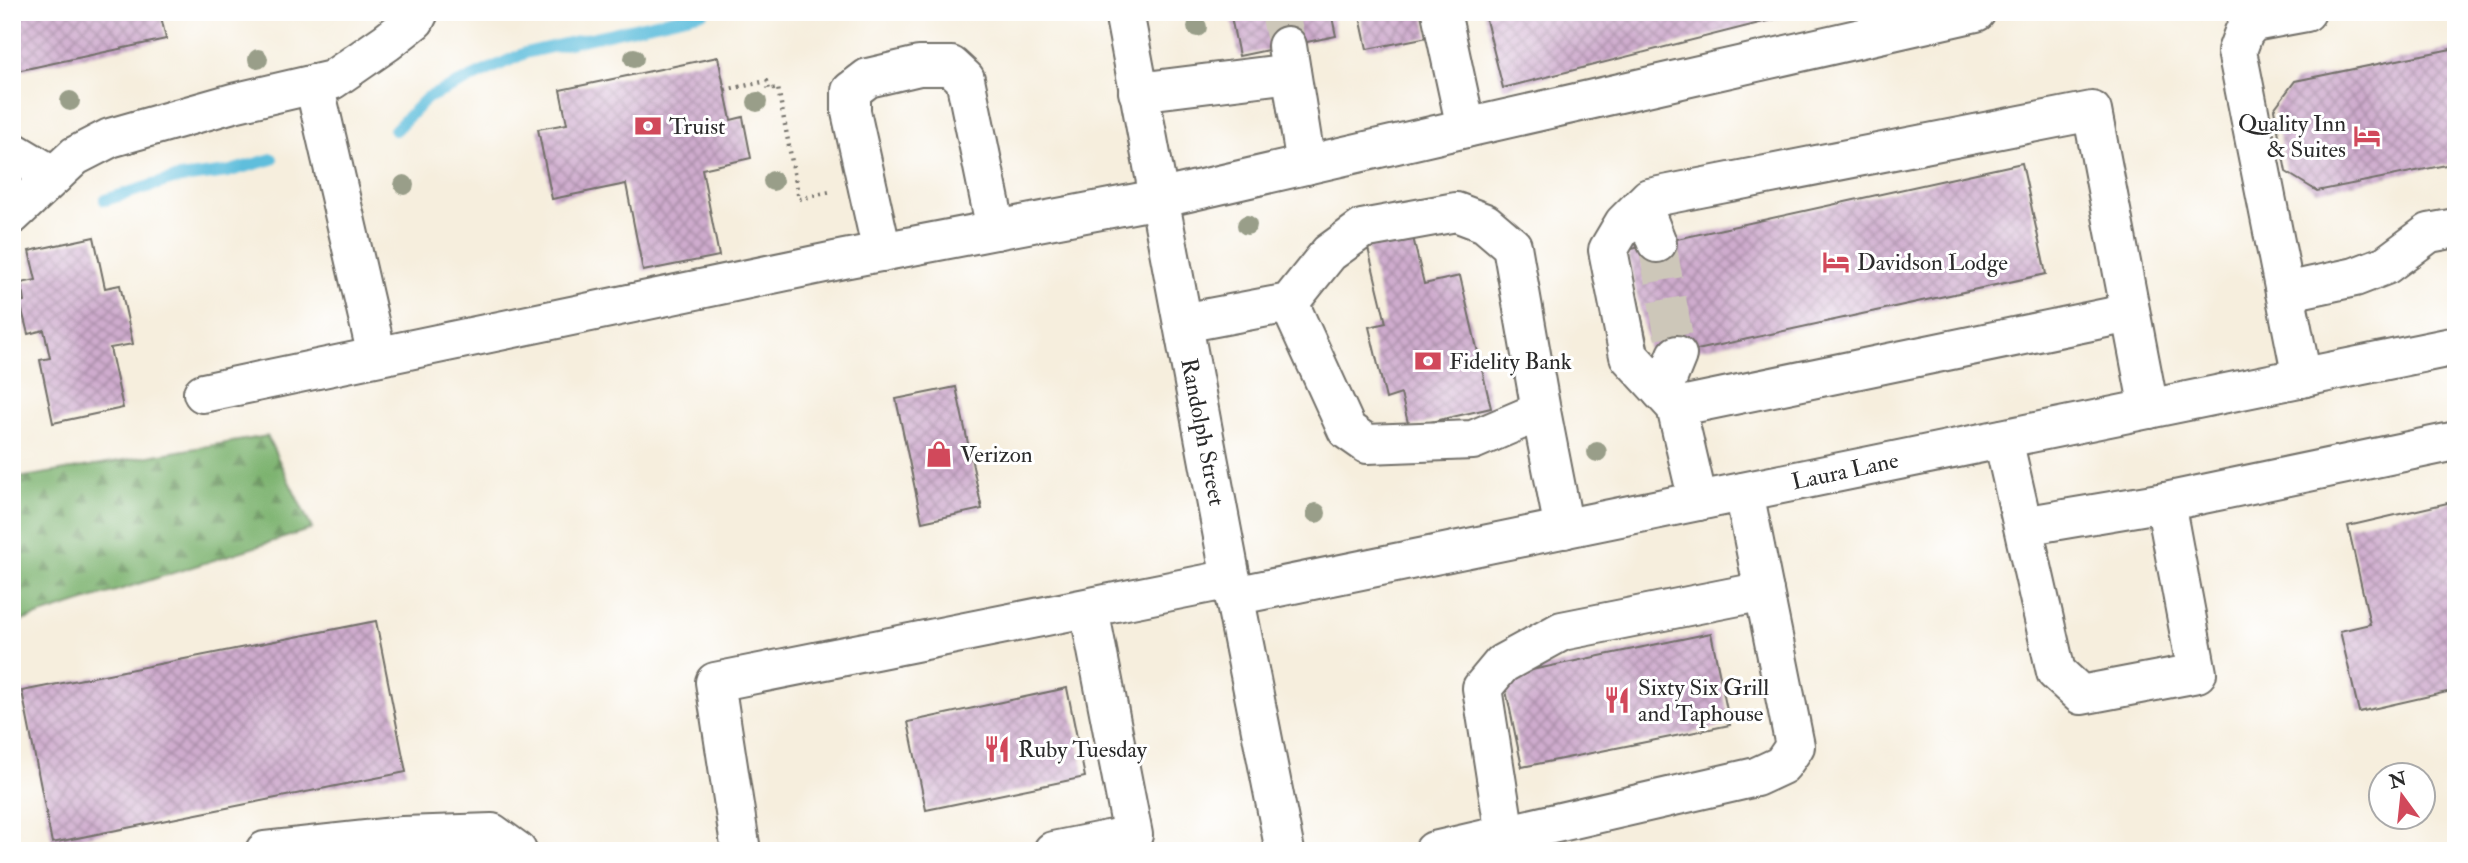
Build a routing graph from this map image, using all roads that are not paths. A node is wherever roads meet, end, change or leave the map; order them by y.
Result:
1 (419, 12) edge
2 (1124, 12) edge
3 (1441, 12) edge
4 (1976, 12) edge
5 (2306, 12) edge
6 (314, 84) junction
7 (1138, 92) junction
8 (1466, 128) junction
9 (12, 151) edge
10 (1306, 165) junction
11 (54, 176) junction
12 (1158, 199) junction
13 (1642, 205) junction
14 (12, 215) edge
15 (2456, 228) edge
16 (996, 230) junction
17 (1657, 243) tunnel mouth
18 (882, 252) junction
19 (2285, 292) junction
20 (1289, 303) junction
21 (2130, 313) junction
22 (1183, 323) junction
23 (2456, 346) edge
24 (1677, 355) tunnel mouth
25 (377, 356) junction
26 (2302, 378) junction
27 (203, 393) dead end
28 (1669, 399) junction
29 (2149, 409) junction
30 (1541, 411) junction
31 (2003, 439) junction
32 (2456, 441) edge
33 (1744, 492) junction
34 (1698, 501) junction
35 (2165, 502) junction
36 (2023, 526) junction
37 (1564, 529) junction
38 (1233, 587) junction
39 (1764, 591) junction
40 (1089, 608) junction
41 (1505, 835) junction
42 (265, 851) edge
43 (517, 851) edge
44 (741, 851) edge
45 (1053, 851) edge
46 (1285, 851) edge
47 (1434, 851) edge

1 - 6 street
2 - 7 street, Randolph Street
3 - 8 street
4 - 8 street
5 - 19 street
6 - 11 street
6 - 25 street
7 - 10 street
7 - 12 street, Randolph Street
8 - 10 street
9 - 11 street
10 - 12 street
11 - 14 street
12 - 16 street
12 - 22 street, Randolph Street
13 - 17 street
13 - 21 street
13 - 28 street
15 - 19 street
16 - 18 street
16 - 18 street
18 - 25 street
19 - 26 street
20 - 22 street
20 - 30 street
20 - 30 street
21 - 28 street
21 - 29 street
22 - 38 street, Randolph Street
23 - 26 street, Laura Lane
24 - 28 street
25 - 27 street
26 - 29 street, Laura Lane
28 - 34 street
29 - 31 street, Laura Lane
30 - 37 street
31 - 33 street, Laura Lane
31 - 36 street
32 - 35 street
33 - 34 street, Laura Lane
33 - 39 street
34 - 37 street, Laura Lane
35 - 36 street
35 - 36 street
37 - 38 street, Laura Lane
38 - 40 street, Laura Lane
38 - 46 street, Randolph Street
39 - 41 street
39 - 41 street
40 - 44 street, Laura Lane
40 - 45 street
41 - 47 street
42 - 43 street

